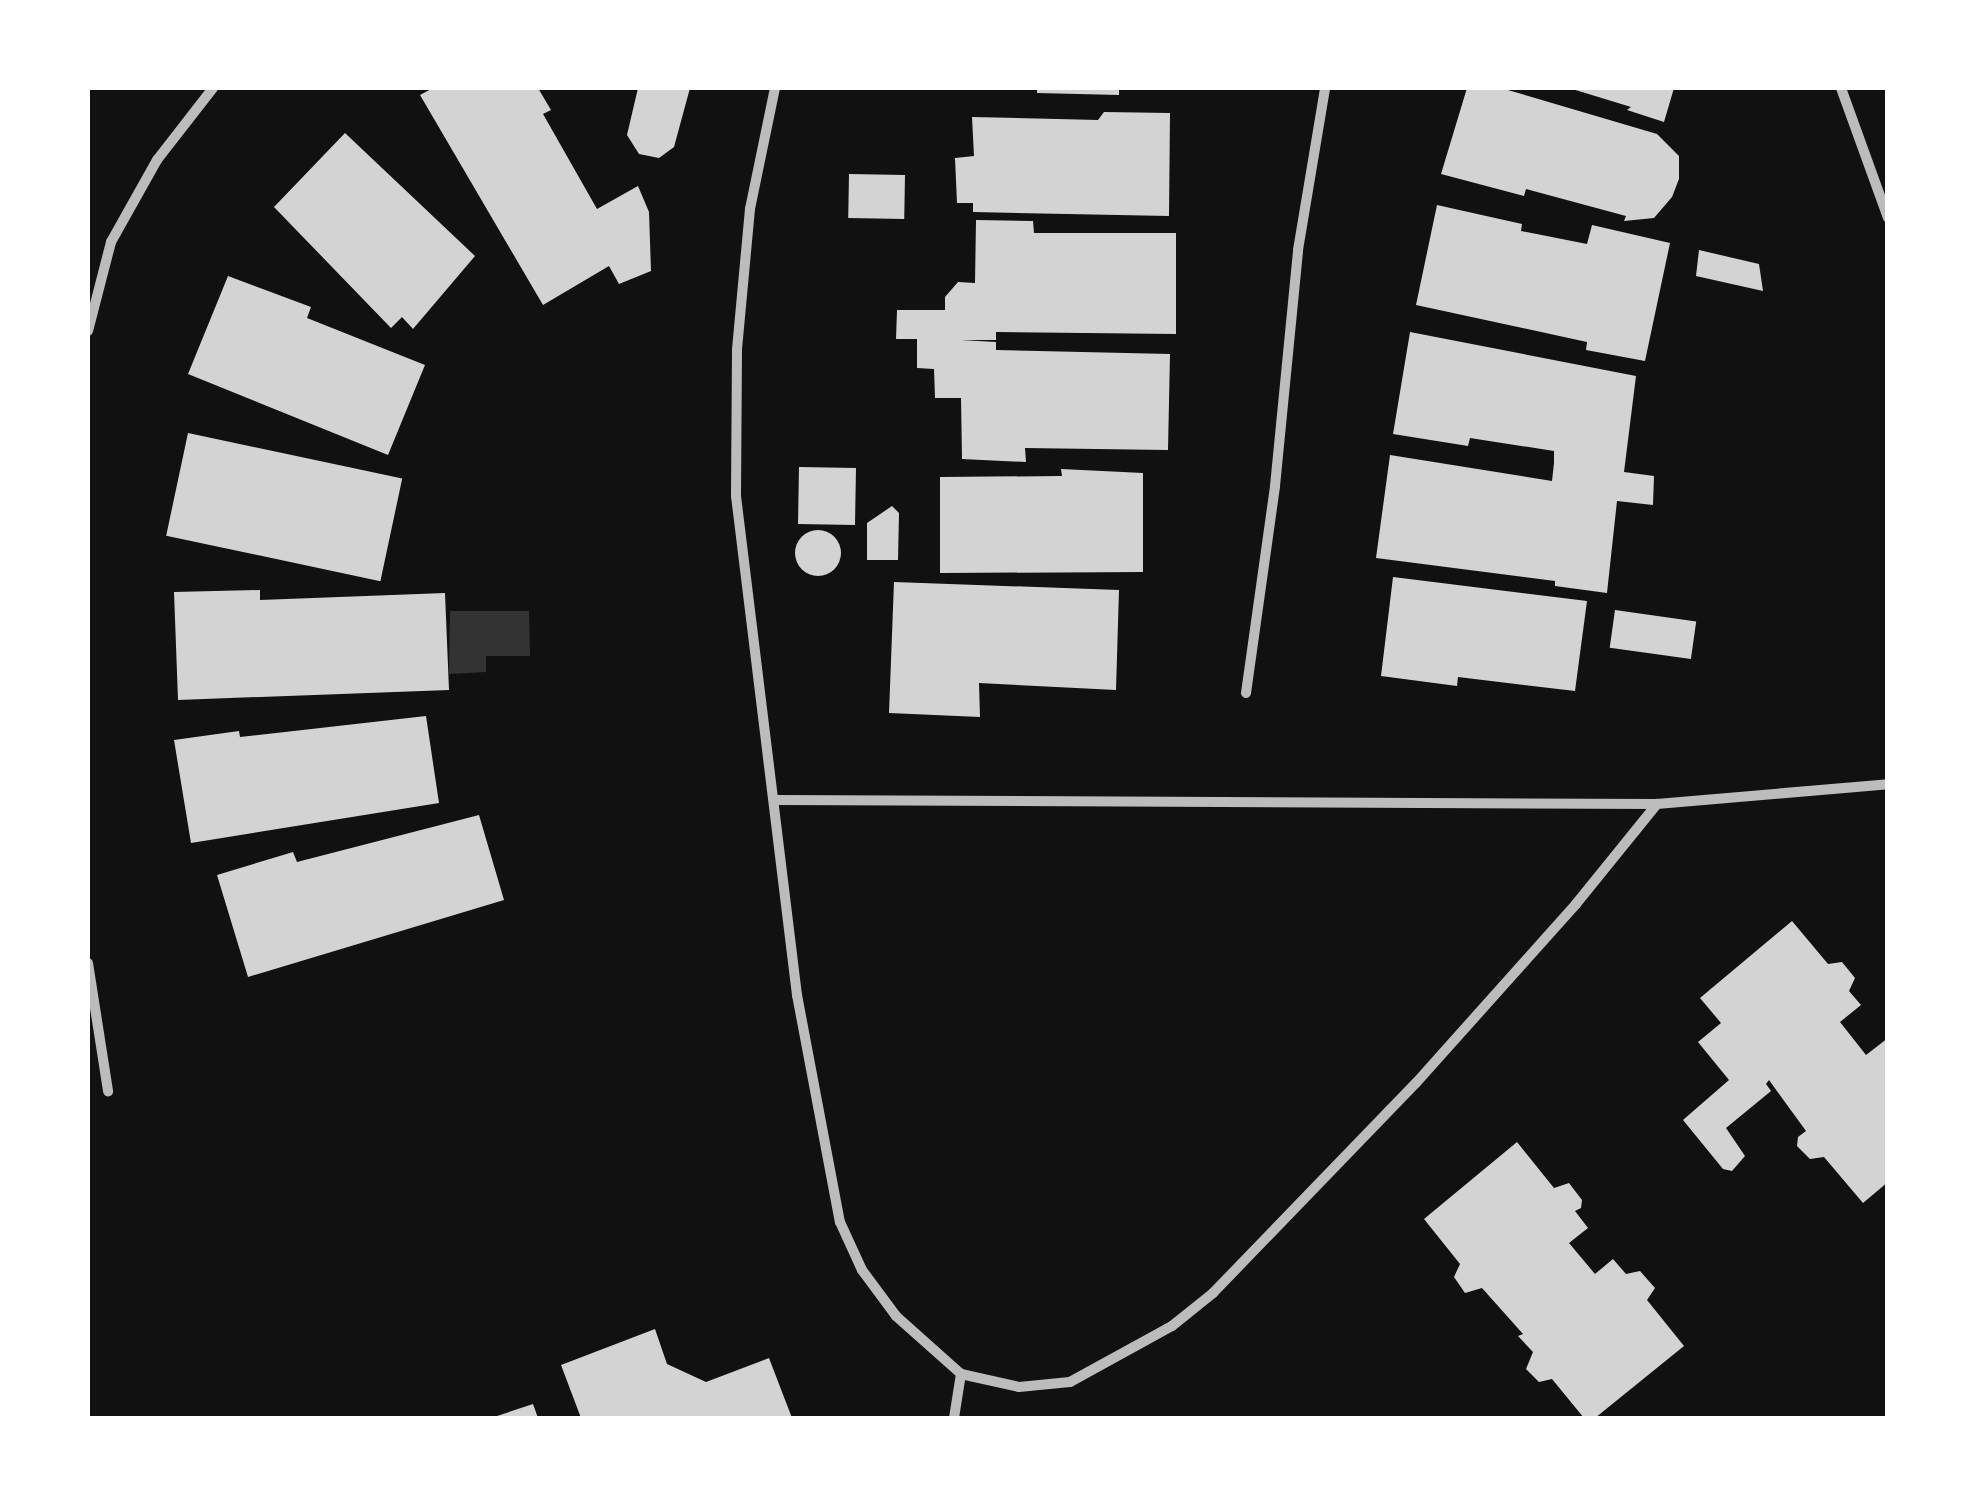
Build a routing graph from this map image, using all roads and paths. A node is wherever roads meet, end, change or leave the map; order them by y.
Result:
1 (214, 88) edge
2 (775, 88) edge
3 (1326, 88) edge
4 (1841, 88) edge
5 (1888, 218) edge
6 (88, 331) edge
7 (1246, 693) dead end
8 (1888, 784) edge
9 (775, 800) junction
10 (1658, 804) junction
11 (88, 964) edge
12 (108, 1091) dead end
13 (961, 1374) junction
14 (954, 1418) edge

1 - 6 street
2 - 9 street
3 - 7 street
4 - 5 street
8 - 10 street
9 - 10 street
9 - 13 street
10 - 13 street
11 - 12 street
13 - 14 street

